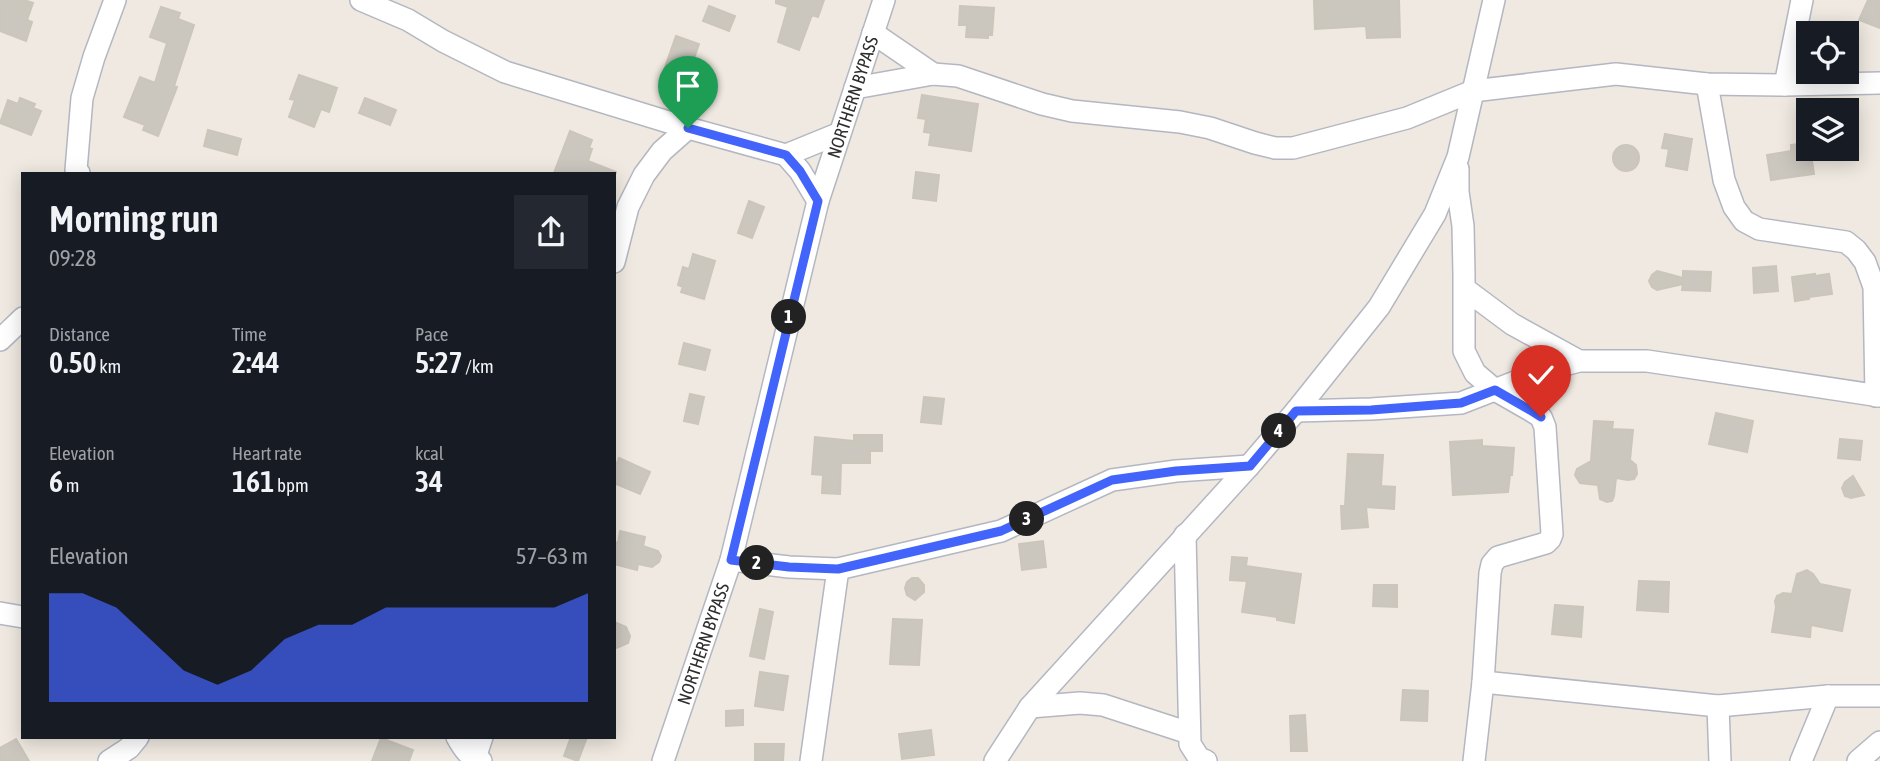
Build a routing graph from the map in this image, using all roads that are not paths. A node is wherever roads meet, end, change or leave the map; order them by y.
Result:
1 (115, 0) edge
2 (361, 0) edge
3 (884, 0) edge
4 (1494, 0) edge
5 (1802, 0) edge
6 (873, 33) junction
7 (933, 74) junction
8 (1880, 83) edge
9 (1707, 84) junction
10 (1785, 85) junction
11 (855, 88) junction
12 (1473, 91) junction
13 (688, 128) junction
14 (840, 133) junction
15 (786, 155) junction
16 (1458, 157) junction
17 (77, 172) edge
18 (818, 201) junction
19 (616, 254) edge
20 (1465, 289) junction
21 (21, 320) edge
22 (0, 340) edge
23 (1579, 361) junction
24 (1495, 390) junction
25 (1878, 396) edge
26 (1296, 411) junction
27 (1250, 466) junction
28 (1185, 536) junction
29 (731, 560) junction
30 (838, 569) junction
31 (0, 613) edge
32 (21, 617) edge
33 (1483, 682) junction
34 (1828, 695) junction
35 (1880, 696) edge
36 (1718, 706) junction
37 (1030, 707) junction
38 (1189, 733) junction
39 (136, 739) edge
40 (458, 739) edge
41 (482, 739) edge
42 (1880, 742) edge
43 (477, 760) edge
44 (109, 761) edge
45 (663, 761) edge
46 (811, 761) edge
47 (996, 761) edge
48 (1206, 761) edge
49 (1475, 761) edge
50 (1720, 761) edge
51 (1801, 761) edge
52 (1858, 761) edge

1 - 17 street
2 - 13 street
3 - 6 street, NORTHERN BYPASS
4 - 12 street
5 - 10 street
6 - 7 street
6 - 11 street, NORTHERN BYPASS
7 - 11 street
7 - 12 street
8 - 10 street
9 - 10 street
9 - 12 street
9 - 25 street
11 - 14 street, NORTHERN BYPASS
12 - 16 street
13 - 15 street
13 - 19 street
14 - 15 street
14 - 18 street, NORTHERN BYPASS
15 - 18 street
16 - 20 street
16 - 26 street
18 - 29 street, NORTHERN BYPASS
20 - 23 street
20 - 24 street
21 - 22 street
23 - 24 street
23 - 25 street
24 - 26 street
24 - 33 street
26 - 27 street
27 - 28 street
27 - 30 street
28 - 37 street
28 - 38 street
29 - 30 street
29 - 45 street, NORTHERN BYPASS
30 - 46 street
31 - 32 street
33 - 36 street
33 - 49 street
34 - 35 street
34 - 36 street
34 - 51 street
36 - 50 street
37 - 38 street
37 - 47 street
38 - 48 street
39 - 44 street
40 - 43 street
41 - 43 street
42 - 52 street

